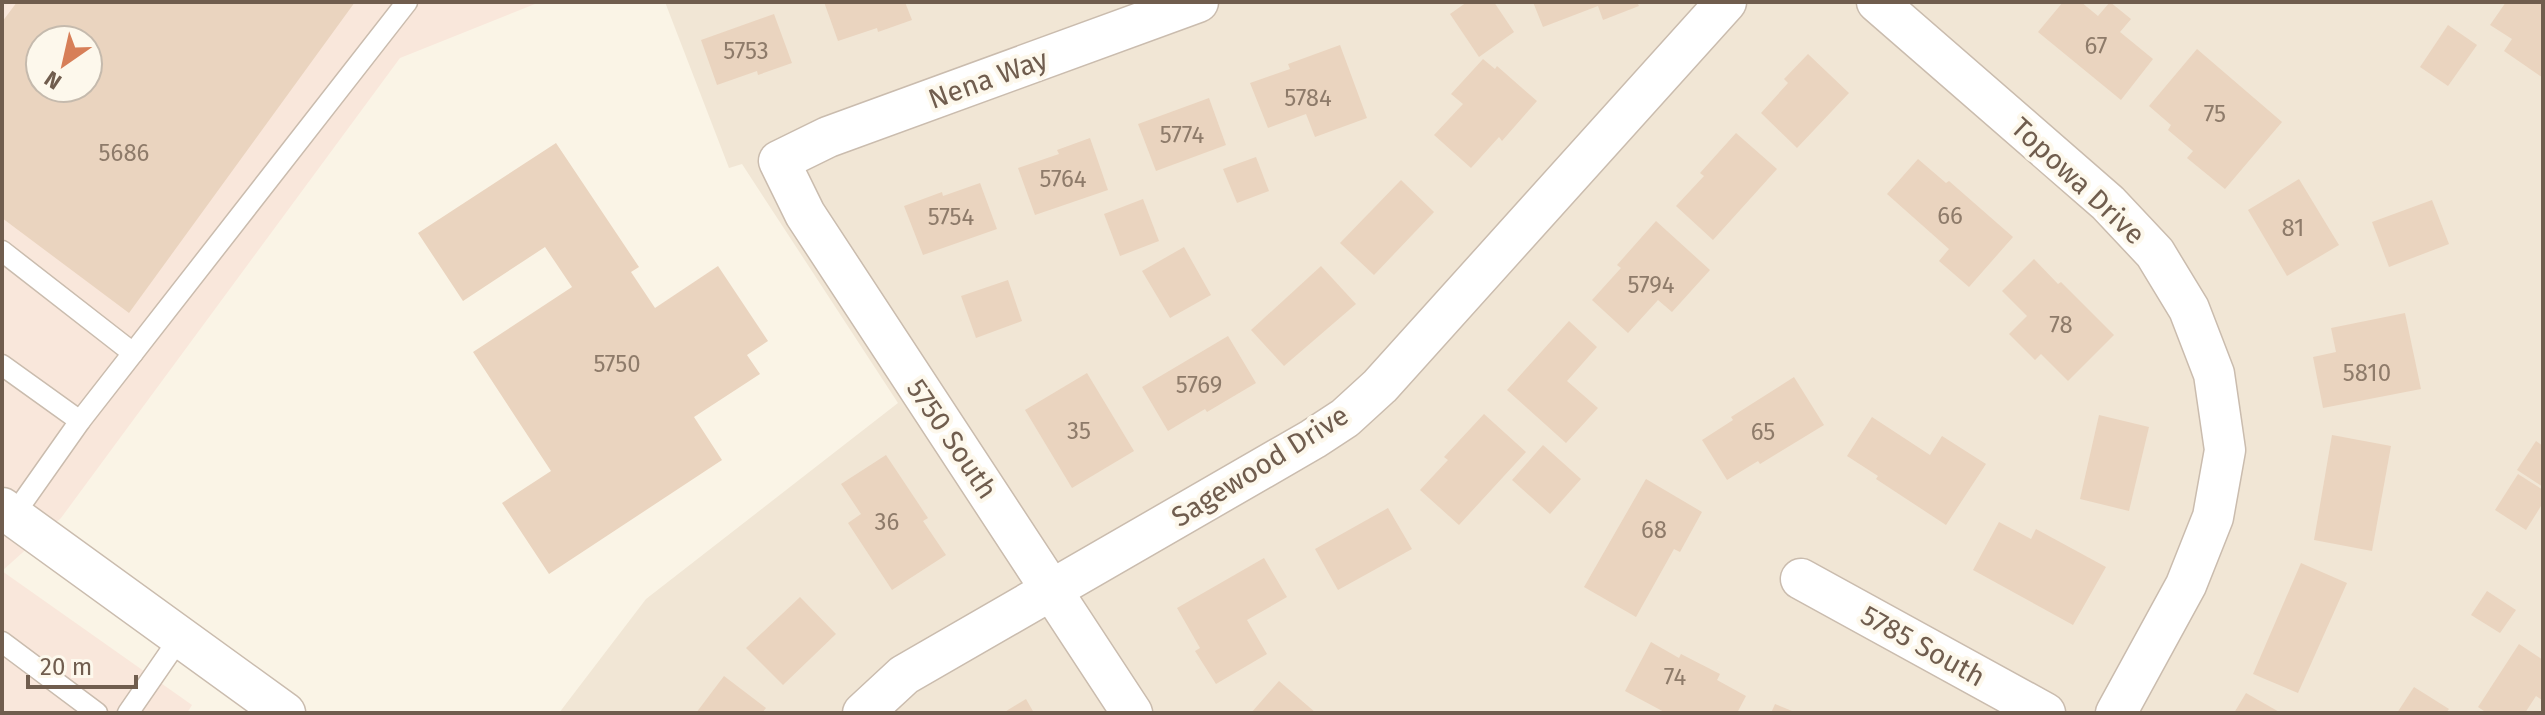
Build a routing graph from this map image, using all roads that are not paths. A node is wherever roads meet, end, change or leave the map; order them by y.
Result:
1 (407, 2) edge
2 (1198, 2) edge
3 (1726, 2) edge
4 (1877, 2) edge
5 (779, 161) joint
6 (2, 251) edge
7 (133, 353) junction
8 (2, 365) edge
9 (80, 421) junction
10 (7, 512) edge
11 (1801, 579) dead end
12 (1051, 589) junction
13 (181, 636) junction
14 (2, 642) edge
15 (97, 713) edge
16 (128, 713) edge
17 (285, 713) edge
18 (863, 713) edge
19 (1132, 713) edge
20 (2045, 713) edge
21 (2116, 713) edge

1 - 7 lane
2 - 5 street, Nena Way
3 - 12 street, Sagewood Drive
4 - 21 street, Topowa Drive
5 - 12 street, 5750 South
6 - 7 lane
7 - 9 lane
8 - 9 lane
9 - 10 lane
10 - 13 street
11 - 20 street, 5785 South
12 - 18 street, Sagewood Drive
12 - 19 street, 5750 South
13 - 16 lane
13 - 17 street
14 - 15 lane

